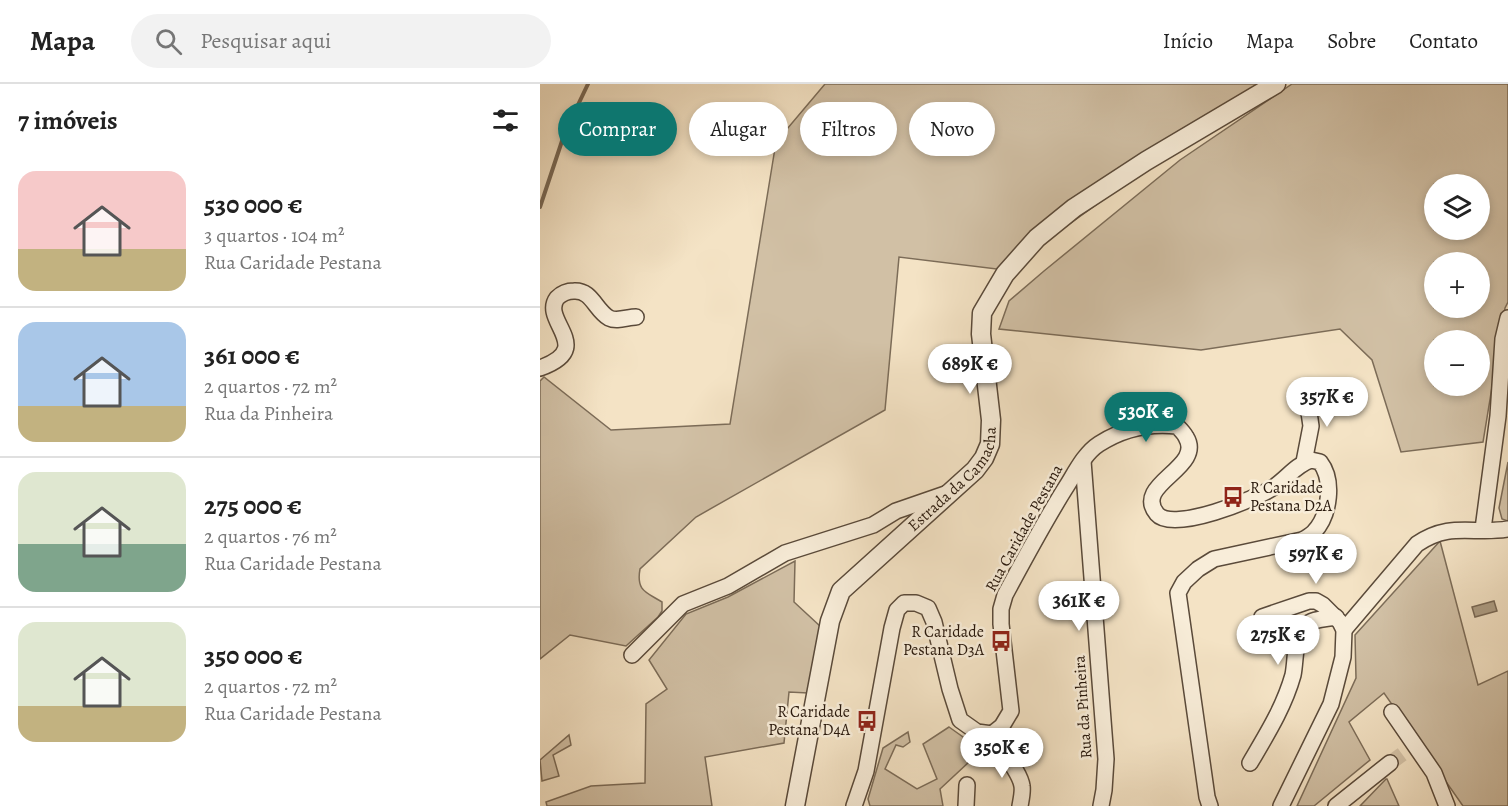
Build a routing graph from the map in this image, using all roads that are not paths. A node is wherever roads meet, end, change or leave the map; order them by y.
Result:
1 (1276, 84) edge
2 (636, 317) dead end
3 (1507, 321) edge
4 (540, 368) edge
5 (1306, 392) dead end
6 (1083, 461) junction
7 (1304, 462) junction
8 (951, 492) junction
9 (1483, 529) junction
10 (1508, 529) edge
11 (672, 597) dead end
12 (673, 613) junction
13 (1262, 617) dead end
14 (1340, 623) junction
15 (632, 655) dead end
16 (1392, 712) dead end
17 (992, 734) junction
18 (1250, 763) dead end
19 (1390, 764) tunnel mouth
20 (967, 785) dead end
21 (795, 806) edge
22 (854, 806) edge
23 (966, 806) edge
24 (1020, 806) edge
25 (1101, 806) edge
26 (1210, 806) edge
27 (1281, 806) edge
28 (1336, 806) edge
29 (1447, 806) edge

1 - 8 street, Estrada da Camacha
2 - 4 street
3 - 9 street
5 - 7 street
6 - 7 street, Rua Caridade Pestana
6 - 17 street, Rua Caridade Pestana
6 - 25 street, Rua da Pinheira
7 - 26 street
8 - 12 street
8 - 21 street, Estrada da Camacha
9 - 10 street
9 - 14 street
11 - 12 street
12 - 15 street
13 - 14 street
14 - 18 street
14 - 27 street
16 - 29 street
17 - 22 street
17 - 24 street
19 - 28 street
20 - 23 street

